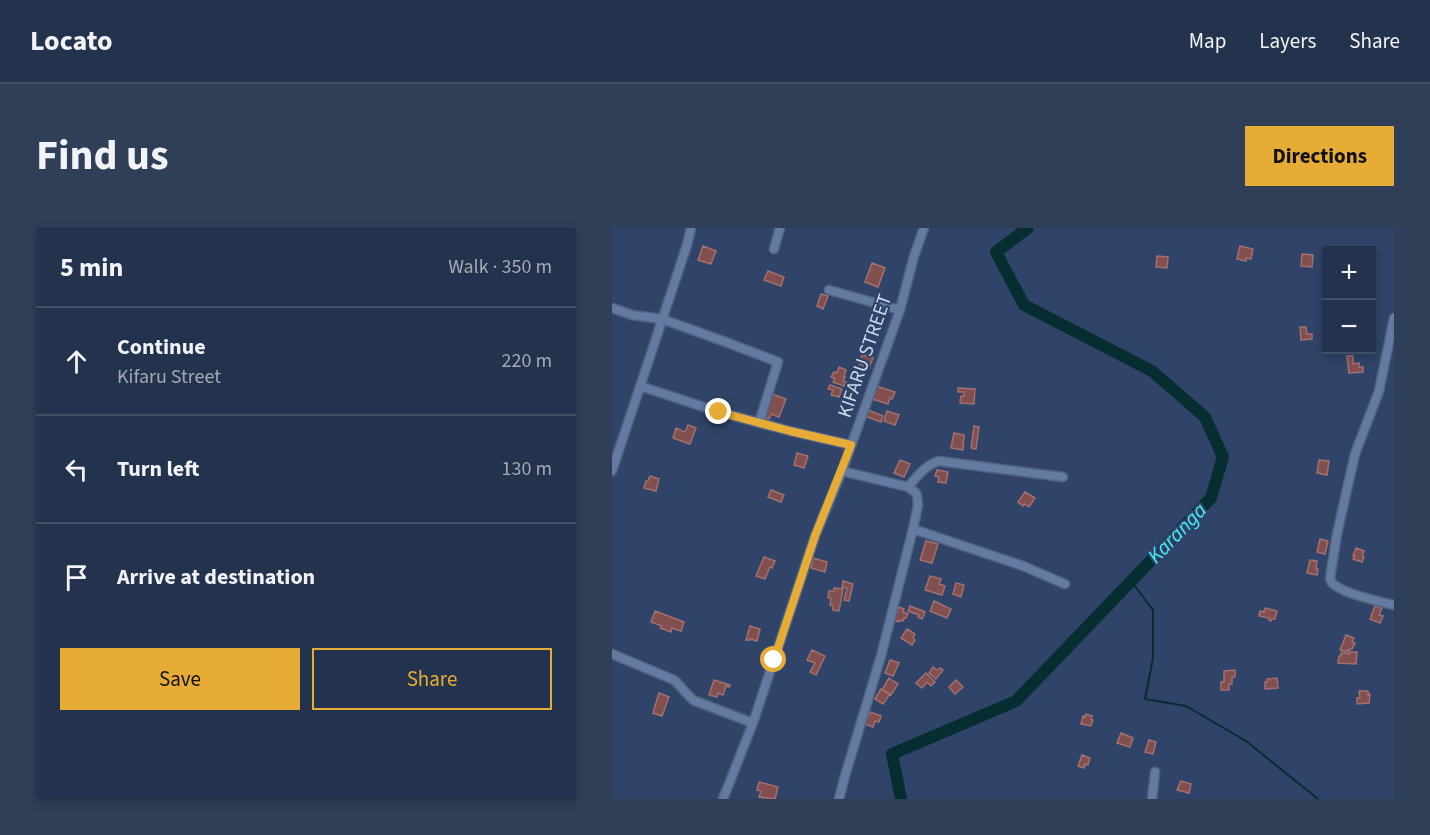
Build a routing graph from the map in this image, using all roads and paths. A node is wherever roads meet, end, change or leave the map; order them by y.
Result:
1 (692, 228) edge
2 (780, 228) edge
3 (924, 228) edge
4 (774, 249) dead end
5 (829, 290) dead end
6 (612, 308) edge
7 (900, 310) junction
8 (1394, 318) edge
9 (662, 319) junction
10 (640, 386) junction
11 (759, 423) junction
12 (851, 445) junction
13 (612, 471) edge
14 (842, 471) junction
15 (1063, 477) dead end
16 (908, 487) junction
17 (913, 529) junction
18 (1065, 584) dead end
19 (1394, 605) edge
20 (612, 654) edge
21 (753, 723) junction
22 (1155, 772) dead end
23 (723, 799) edge
24 (839, 799) edge
25 (1152, 799) edge

1 - 9 street
2 - 4 street
3 - 7 street, KIFARU STREET
5 - 7 street
6 - 9 street
7 - 12 street, KIFARU STREET
8 - 19 street
9 - 10 street
9 - 11 street
10 - 11 street
10 - 13 street
11 - 12 street
12 - 14 street, KIFARU STREET
14 - 16 street
14 - 21 street, KIFARU STREET
15 - 16 street
16 - 17 street
17 - 18 street
17 - 24 street
20 - 21 street
21 - 23 street, KIFARU STREET
22 - 25 street

